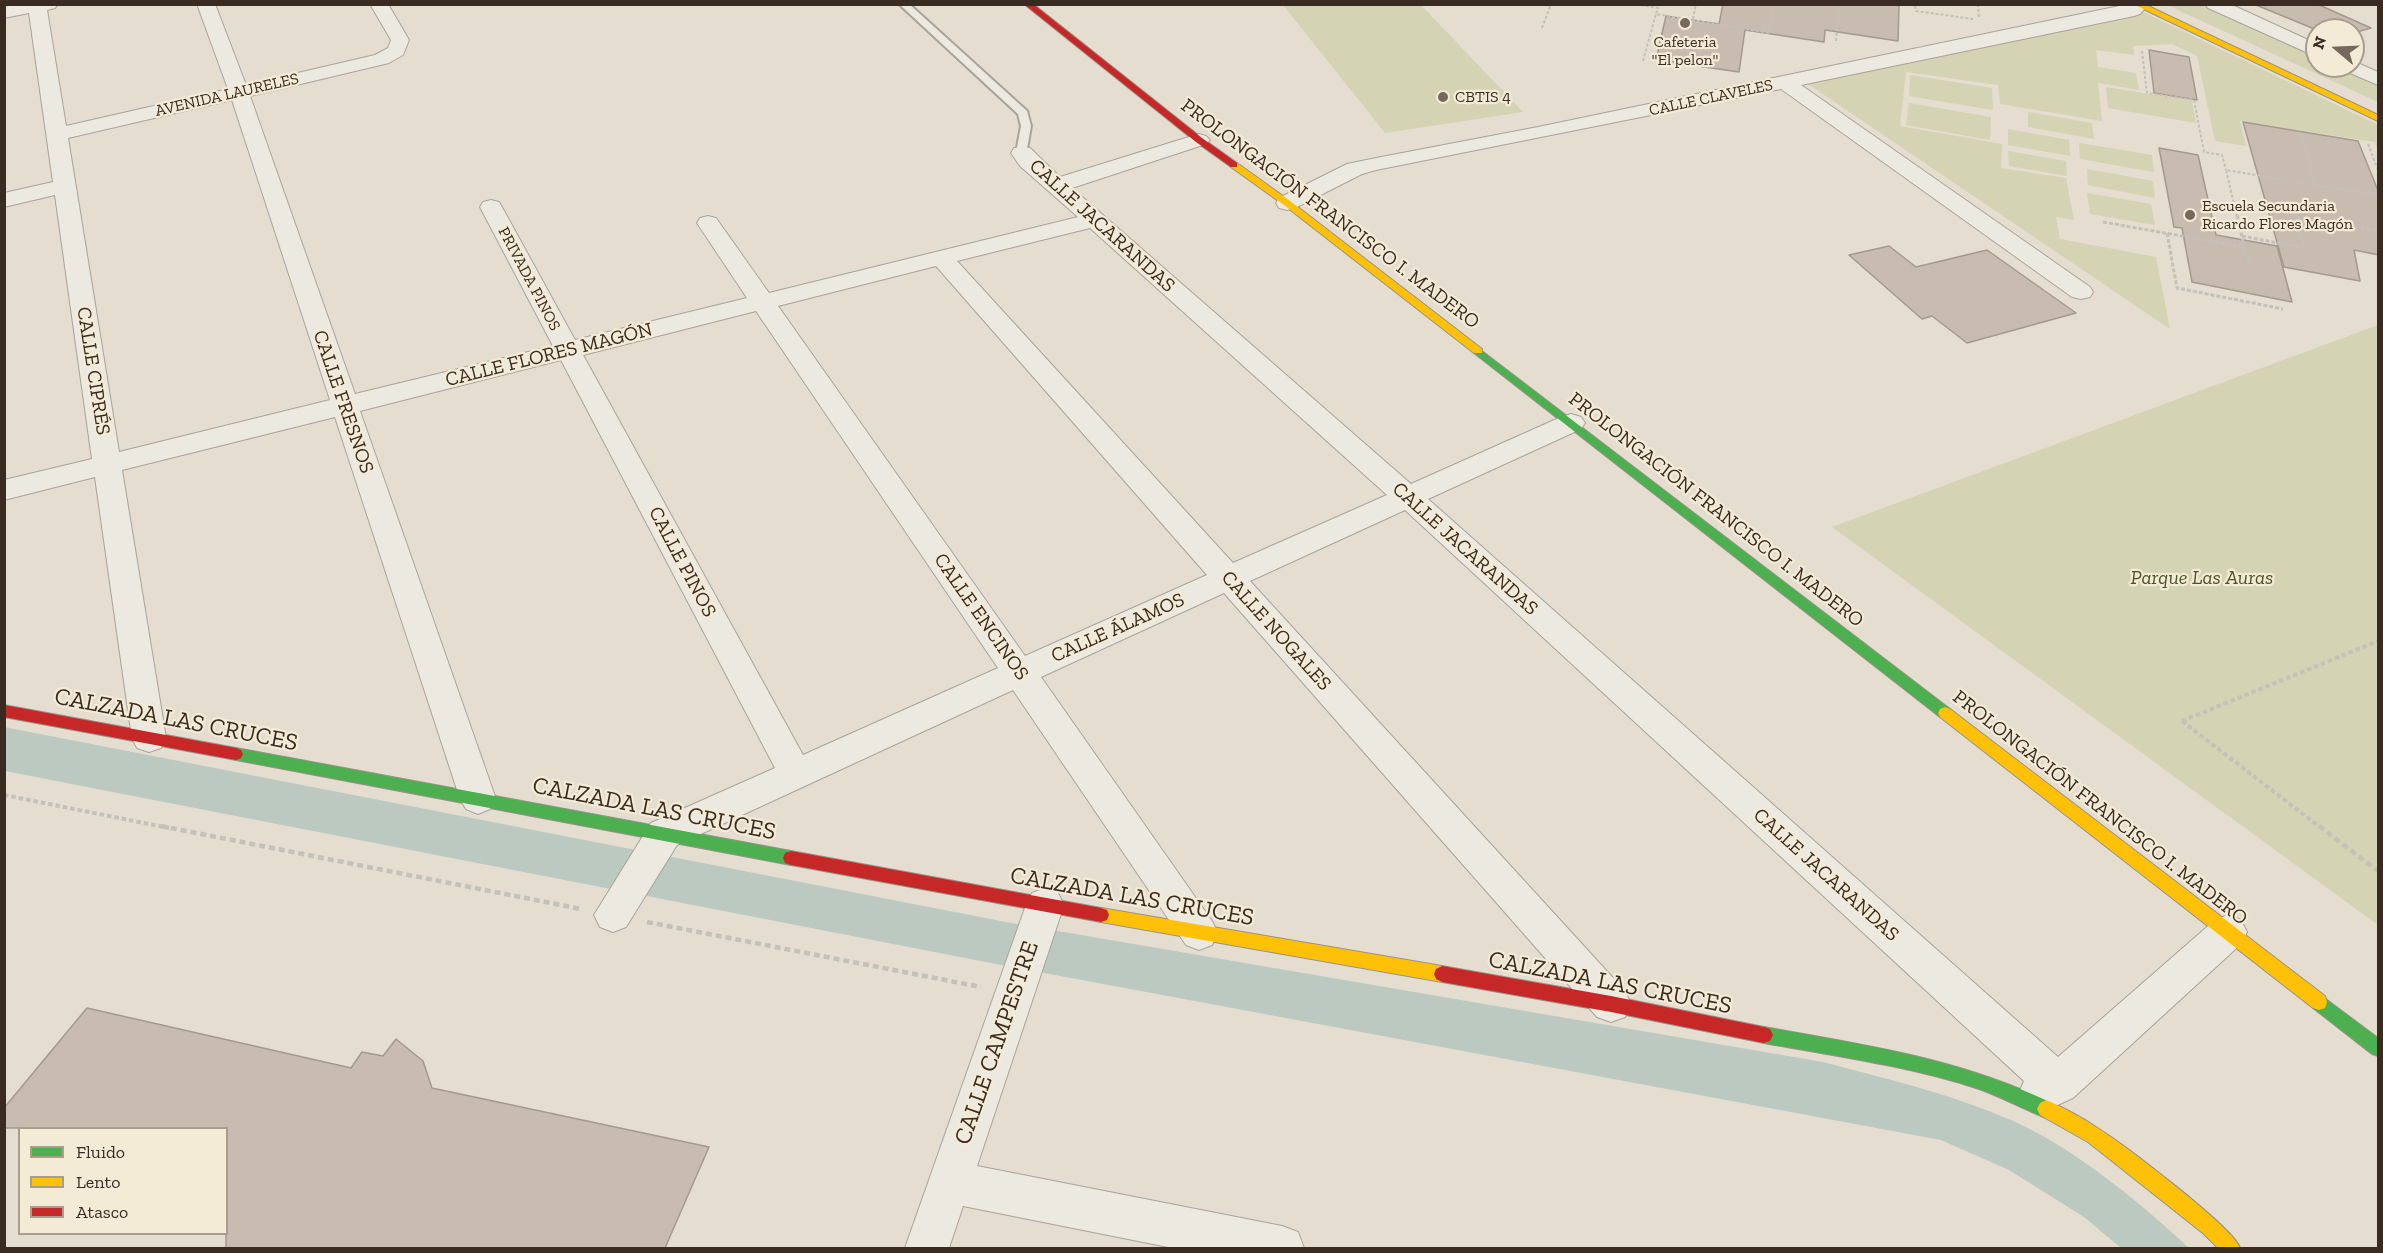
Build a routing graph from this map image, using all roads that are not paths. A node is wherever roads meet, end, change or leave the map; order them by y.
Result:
1 (206, 4) edge
2 (379, 4) edge
3 (903, 4) edge
4 (1028, 4) edge
5 (2164, 4) edge
6 (2214, 4) edge
7 (41, 5) edge
8 (2138, 5) edge
9 (4, 14) edge
10 (2305, 46) edge
11 (2365, 73) edge
12 (2379, 79) edge
13 (1784, 82) junction
14 (239, 92) junction
15 (2379, 105) edge
16 (2379, 118) edge
17 (56, 135) junction
18 (1199, 140) junction
19 (1022, 153) joint
20 (64, 186) junction
21 (1055, 186) junction
22 (4, 200) edge
23 (1287, 203) junction
24 (491, 207) dead end
25 (1094, 220) junction
26 (708, 223) dead end
27 (941, 258) junction
28 (2081, 292) dead end
29 (762, 303) junction
30 (568, 351) junction
31 (344, 406) junction
32 (1572, 423) junction
33 (107, 465) junction
34 (4, 490) edge
35 (1408, 497) junction
36 (1229, 578) junction
37 (1019, 673) junction
38 (4, 711) edge
39 (149, 738) junction
40 (796, 774) junction
41 (478, 799) junction
42 (659, 840) junction
43 (620, 903) road end
44 (1041, 916) junction
45 (2228, 932) junction
46 (1199, 933) junction
47 (1611, 1004) junction
48 (2379, 1048) edge
49 (2043, 1092) junction
50 (950, 1182) junction
51 (927, 1248) edge
52 (1282, 1248) edge
53 (2230, 1248) edge

1 - 14 street, CALLE FRESNOS
2 - 14 street, AVENIDA LAURELES
3 - 19 lane, CALLE JACARANDAS
4 - 18 main road, PROLONGACIÓN FRANCISCO I. MADERO
5 - 15 main road
6 - 10 street
7 - 9 street
7 - 17 street, CALLE CIPRÉS
8 - 13 street, CALLE CLAVELES
8 - 16 main road
11 - 12 street
13 - 23 street, CALLE CLAVELES
13 - 28 street
14 - 17 street, AVENIDA LAURELES
14 - 31 street, CALLE FRESNOS
17 - 20 street, CALLE CIPRÉS
18 - 21 street
18 - 23 main road, PROLONGACIÓN FRANCISCO I. MADERO
19 - 21 street, CALLE JACARANDAS
20 - 22 street
20 - 33 street, CALLE CIPRÉS
21 - 25 street, CALLE JACARANDAS
23 - 32 main road, PROLONGACIÓN FRANCISCO I. MADERO
24 - 30 street, PRIVADA PINOS
25 - 27 street, CALLE FLORES MAGÓN
25 - 35 street, CALLE JACARANDAS
26 - 29 street, CALLE ENCINOS
27 - 29 street, CALLE FLORES MAGÓN
27 - 36 street, CALLE NOGALES
29 - 30 street, CALLE FLORES MAGÓN
29 - 37 street, CALLE ENCINOS
30 - 31 street, CALLE FLORES MAGÓN
30 - 40 street, CALLE PINOS
31 - 33 street, CALLE FLORES MAGÓN
31 - 41 street, CALLE FRESNOS
32 - 35 street, CALLE ÁLAMOS
32 - 45 main road, PROLONGACIÓN FRANCISCO I. MADERO
33 - 34 street, CALLE FLORES MAGÓN
33 - 39 street, CALLE CIPRÉS
35 - 36 street, CALLE ÁLAMOS
35 - 49 street, CALLE JACARANDAS
36 - 37 street, CALLE ÁLAMOS
36 - 47 street, CALLE NOGALES
37 - 40 street, CALLE ÁLAMOS
37 - 46 street, CALLE ENCINOS
38 - 39 main road, CALZADA LAS CRUCES
39 - 41 main road, CALZADA LAS CRUCES
40 - 42 street, CALLE ÁLAMOS
41 - 42 main road, CALZADA LAS CRUCES
42 - 43 street
42 - 44 main road, CALZADA LAS CRUCES
44 - 46 main road, CALZADA LAS CRUCES
44 - 50 street, CALLE CAMPESTRE
45 - 48 main road, PROLONGACIÓN FRANCISCO I. MADERO
45 - 49 street
46 - 47 main road, CALZADA LAS CRUCES
47 - 49 main road, CALZADA LAS CRUCES
49 - 53 main road, CALZADA LAS CRUCES
50 - 51 street, CALLE CAMPESTRE
50 - 52 street

